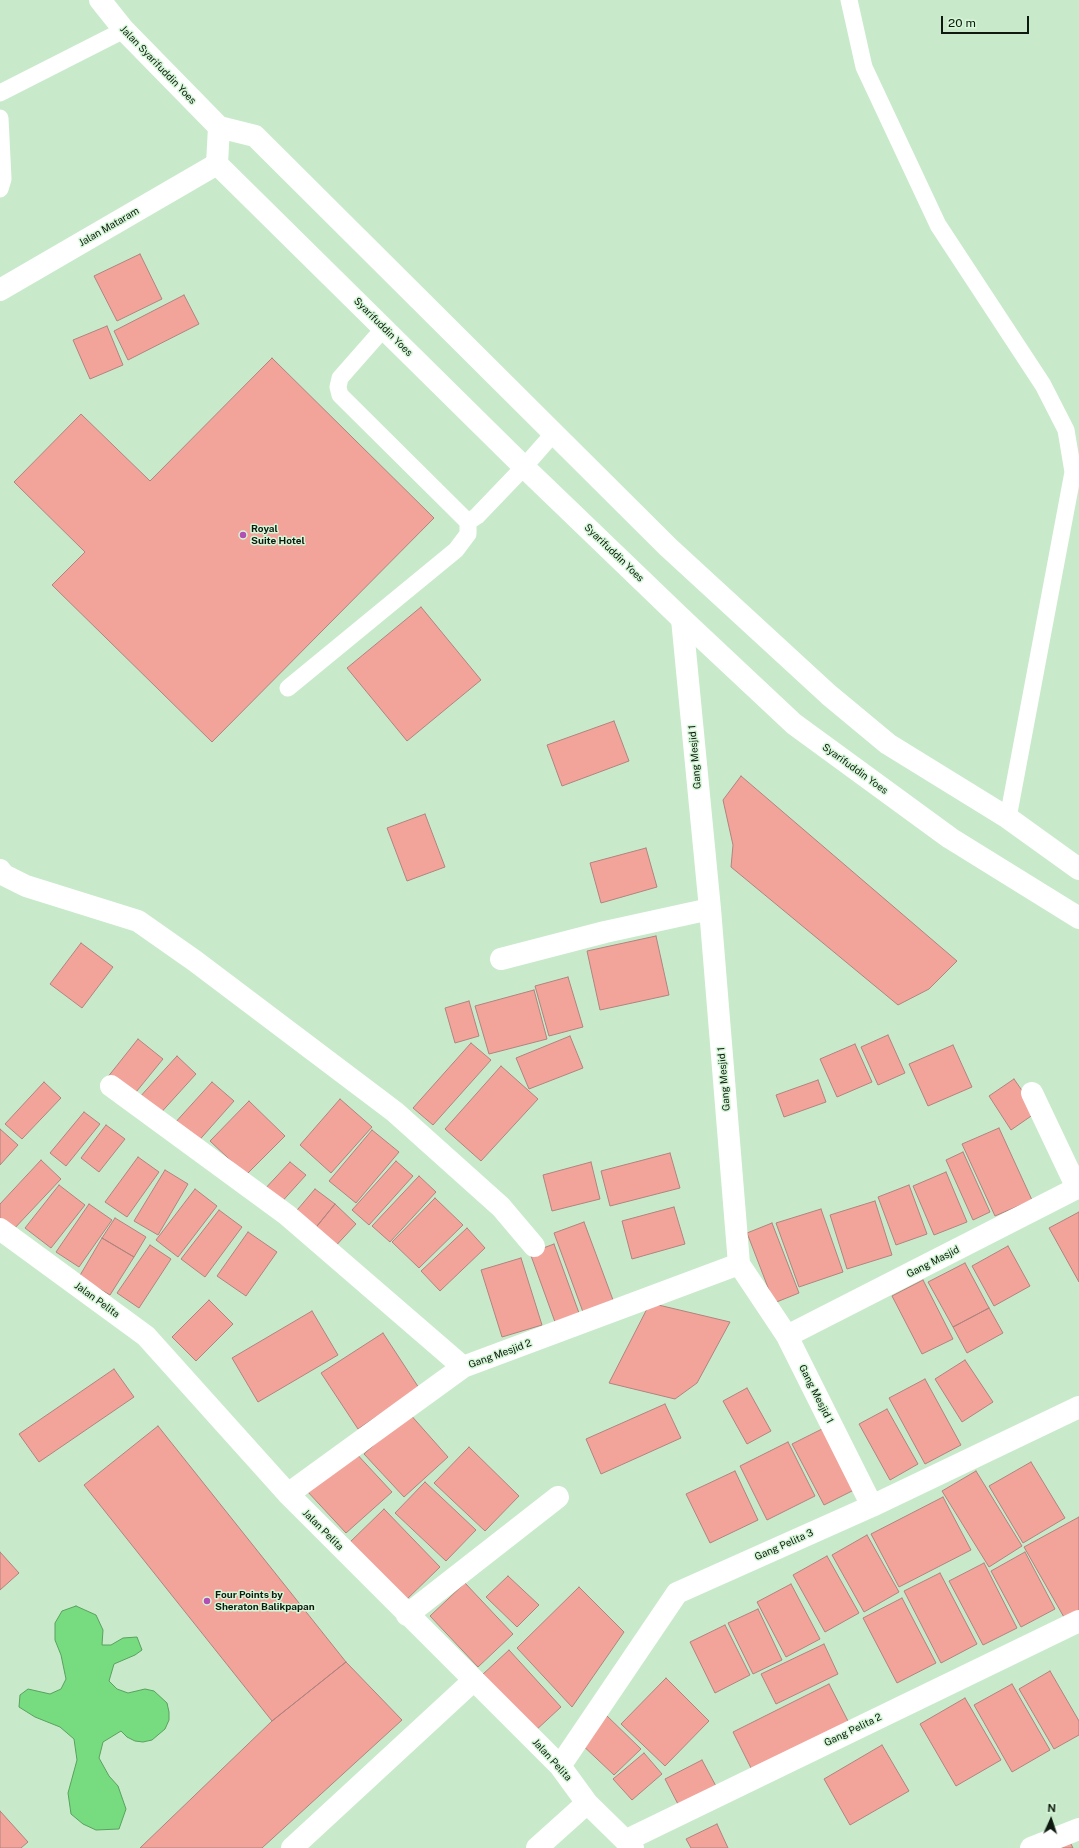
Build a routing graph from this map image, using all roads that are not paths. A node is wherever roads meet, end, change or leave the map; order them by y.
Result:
1 (100, 0) edge
2 (849, 0) edge
3 (124, 30) junction
4 (0, 93) edge
5 (0, 118) edge
6 (219, 127) junction
7 (217, 164) junction
8 (0, 189) edge
9 (0, 290) edge
10 (384, 328) junction
11 (553, 434) junction
12 (524, 467) junction
13 (468, 522) junction
14 (682, 619) junction
15 (288, 688) dead end
16 (1008, 818) junction
17 (1079, 869) edge
18 (0, 870) edge
19 (710, 909) junction
20 (1079, 918) edge
21 (502, 959) dead end
22 (111, 1086) dead end
23 (1032, 1093) dead end
24 (1078, 1188) edge
25 (0, 1229) edge
26 (534, 1246) dead end
27 (740, 1264) junction
28 (787, 1336) junction
29 (463, 1367) junction
30 (1079, 1407) edge
31 (288, 1494) junction
32 (558, 1497) dead end
33 (872, 1506) junction
34 (407, 1615) junction
35 (1079, 1620) edge
36 (474, 1680) junction
37 (560, 1766) junction
38 (587, 1803) junction
39 (1079, 1829) edge
40 (630, 1844) edge
41 (292, 1848) edge
42 (537, 1848) edge
43 (1031, 1848) edge

1 - 3 main road, Jalan Syarifuddin Yoes
2 - 16 lane
3 - 4 lane
3 - 6 main road, Jalan Syarifuddin Yoes
5 - 8 lane
6 - 7 main road
6 - 11 main road
7 - 9 main road, Jalan Mataram
7 - 10 main road, Syarifuddin Yoes
10 - 12 main road, Syarifuddin Yoes
10 - 13 lane
11 - 12 lane
11 - 16 main road
12 - 13 lane
12 - 14 main road, Syarifuddin Yoes
13 - 15 lane
14 - 19 main road, Gang Mesjid 1
14 - 20 main road, Syarifuddin Yoes
16 - 17 main road
18 - 26 main road
19 - 21 main road
19 - 27 main road, Gang Mesjid 1
22 - 29 main road
23 - 24 main road
24 - 28 main road, Gang Masjid
25 - 31 main road, Jalan Pelita
27 - 28 main road, Gang Mesjid 1
27 - 29 main road, Gang Mesjid 2
28 - 33 main road, Gang Mesjid 1
29 - 31 main road, Gang Mesjid 2
30 - 33 main road, Gang Pelita 3
31 - 34 main road, Jalan Pelita
32 - 34 main road
33 - 37 main road, Gang Pelita 3
34 - 36 main road, Jalan Pelita
35 - 40 main road, Gang Pelita 2
36 - 37 main road, Jalan Pelita
36 - 41 main road
37 - 38 main road, Jalan Pelita
38 - 40 main road, Jalan Pelita
38 - 42 main road
39 - 43 main road

